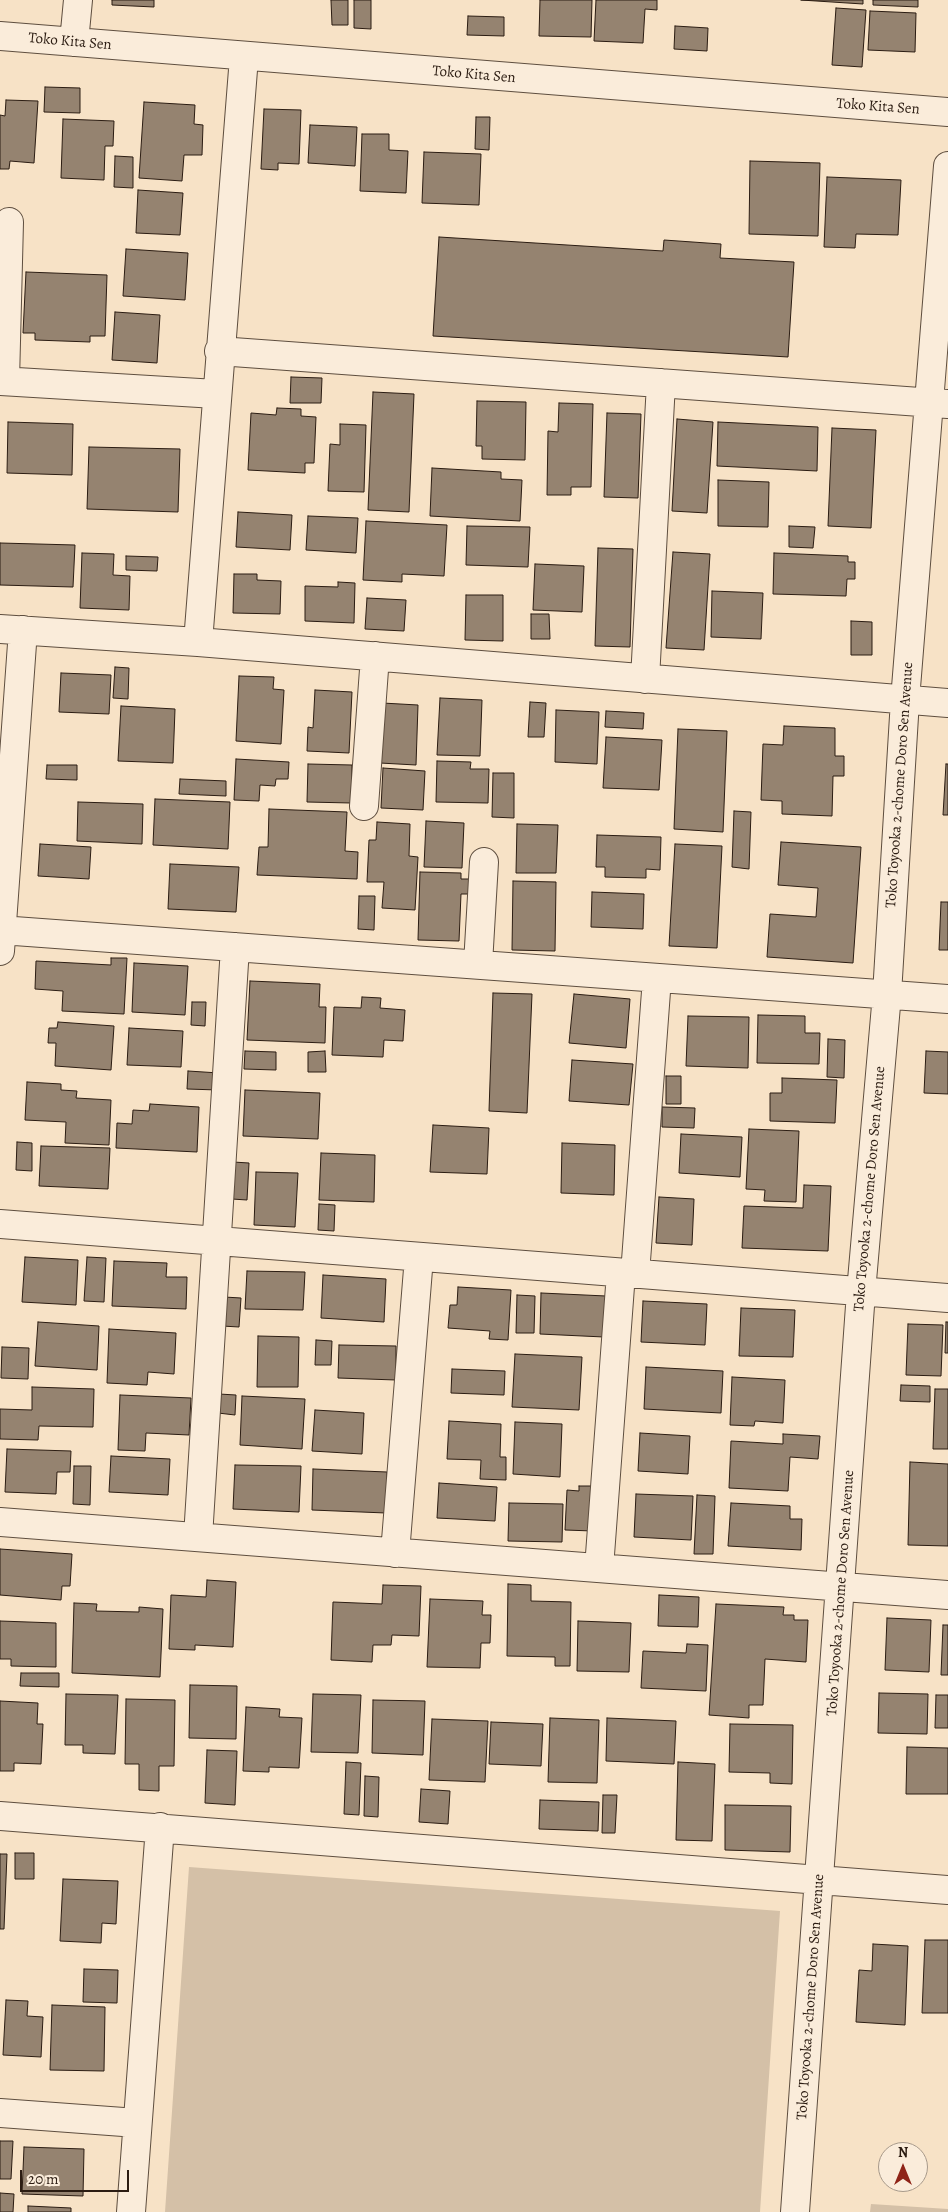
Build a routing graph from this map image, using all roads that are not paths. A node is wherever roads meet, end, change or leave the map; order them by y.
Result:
1 (78, 0) edge
2 (0, 36) edge
3 (74, 42) junction
4 (244, 57) junction
5 (948, 112) edge
6 (948, 166) edge
7 (9, 222) dead end
8 (219, 351) junction
9 (3, 381) edge
10 (661, 383) junction
11 (216, 394) junction
12 (939, 403) edge
13 (12, 630) edge
14 (198, 642) junction
15 (375, 656) junction
16 (644, 679) junction
17 (905, 700) junction
18 (948, 703) edge
19 (364, 806) dead end
20 (484, 862) dead end
21 (0, 937) edge
22 (235, 947) junction
23 (478, 964) junction
24 (657, 978) junction
25 (887, 994) junction
26 (948, 999) edge
27 (0, 1224) edge
28 (216, 1242) junction
29 (419, 1257) junction
30 (628, 1274) junction
31 (861, 1292) junction
32 (948, 1298) edge
33 (0, 1522) edge
34 (198, 1537) junction
35 (396, 1553) junction
36 (599, 1568) junction
37 (841, 1587) junction
38 (948, 1595) edge
39 (0, 1816) edge
40 (160, 1827) junction
41 (820, 1880) junction
42 (948, 1890) edge
43 (0, 2113) edge
44 (137, 2123) junction
45 (131, 2212) edge
46 (794, 2212) edge

1 - 3 street
2 - 3 street, Toko Kita Sen
3 - 4 street, Toko Kita Sen
4 - 5 street, Toko Kita Sen
4 - 8 street
6 - 12 street, Toko Toyooka 2-chome Doro Sen Avenue
7 - 9 street
8 - 10 street
8 - 11 street
9 - 11 street
10 - 12 street
10 - 16 street
11 - 14 street
12 - 17 street, Toko Toyooka 2-chome Doro Sen Avenue
13 - 14 street
13 - 21 street
14 - 15 street
15 - 16 street
15 - 19 street
16 - 17 street
17 - 18 street
17 - 25 street, Toko Toyooka 2-chome Doro Sen Avenue
20 - 23 street
21 - 22 street
22 - 23 street
22 - 28 street
23 - 24 street
24 - 25 street
24 - 30 street
25 - 26 street
25 - 31 street, Toko Toyooka 2-chome Doro Sen Avenue
27 - 28 street
28 - 29 street
28 - 34 street
29 - 30 street
29 - 35 street
30 - 31 street
30 - 36 street
31 - 32 street
31 - 37 street, Toko Toyooka 2-chome Doro Sen Avenue
33 - 34 street
34 - 35 street
35 - 36 street
36 - 37 street
37 - 38 street
37 - 41 street, Toko Toyooka 2-chome Doro Sen Avenue
39 - 40 street
40 - 41 street
40 - 44 street
41 - 42 street
41 - 46 street, Toko Toyooka 2-chome Doro Sen Avenue
43 - 44 street
44 - 45 street

